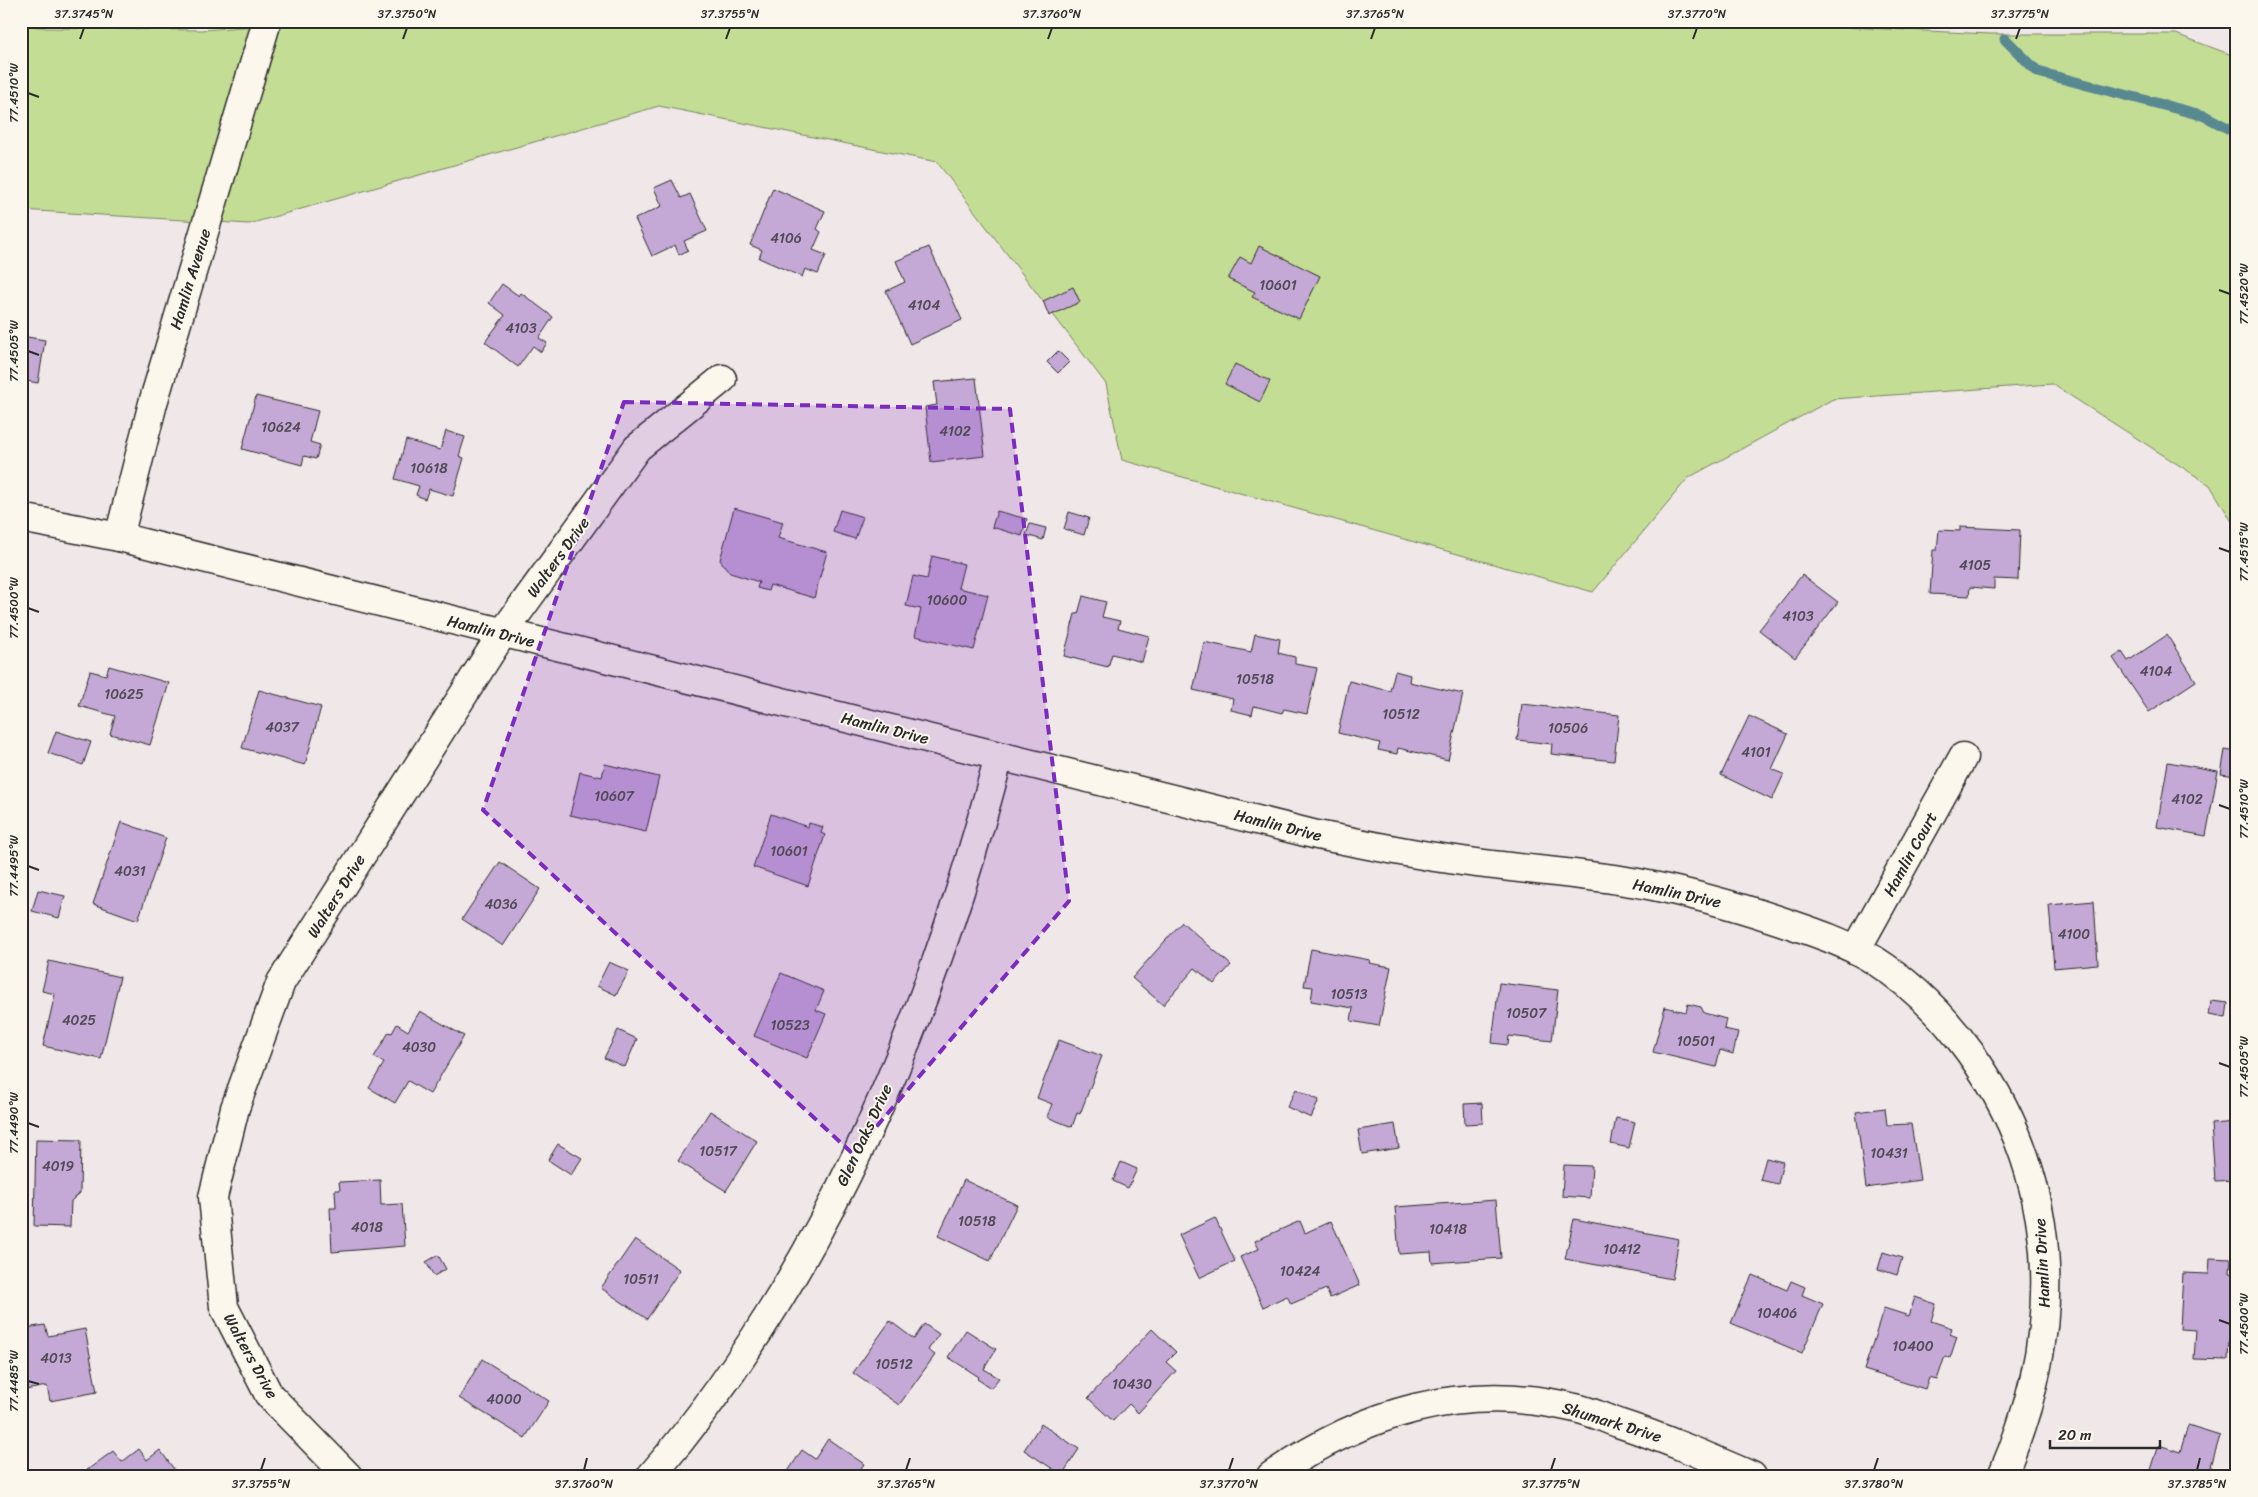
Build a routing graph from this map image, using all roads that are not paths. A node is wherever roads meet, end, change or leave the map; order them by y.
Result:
1 (267, 21) edge
2 (722, 379) dead end
3 (21, 518) edge
4 (119, 538) junction
5 (502, 634) junction
6 (998, 756) junction
7 (1964, 757) dead end
8 (1856, 950) junction
9 (348, 1476) edge
10 (652, 1476) edge
11 (1272, 1476) edge
12 (1752, 1476) edge
13 (2002, 1476) edge

1 - 4 street, Hamlin Avenue
2 - 5 street, Walters Drive
3 - 4 street, Hamlin Drive
4 - 5 street, Hamlin Drive
5 - 6 street, Hamlin Drive
5 - 9 street, Walters Drive
6 - 8 street, Hamlin Drive
6 - 10 street, Glen Oaks Drive
7 - 8 street, Hamlin Court
8 - 13 street, Hamlin Drive
11 - 12 street, Shumark Drive

